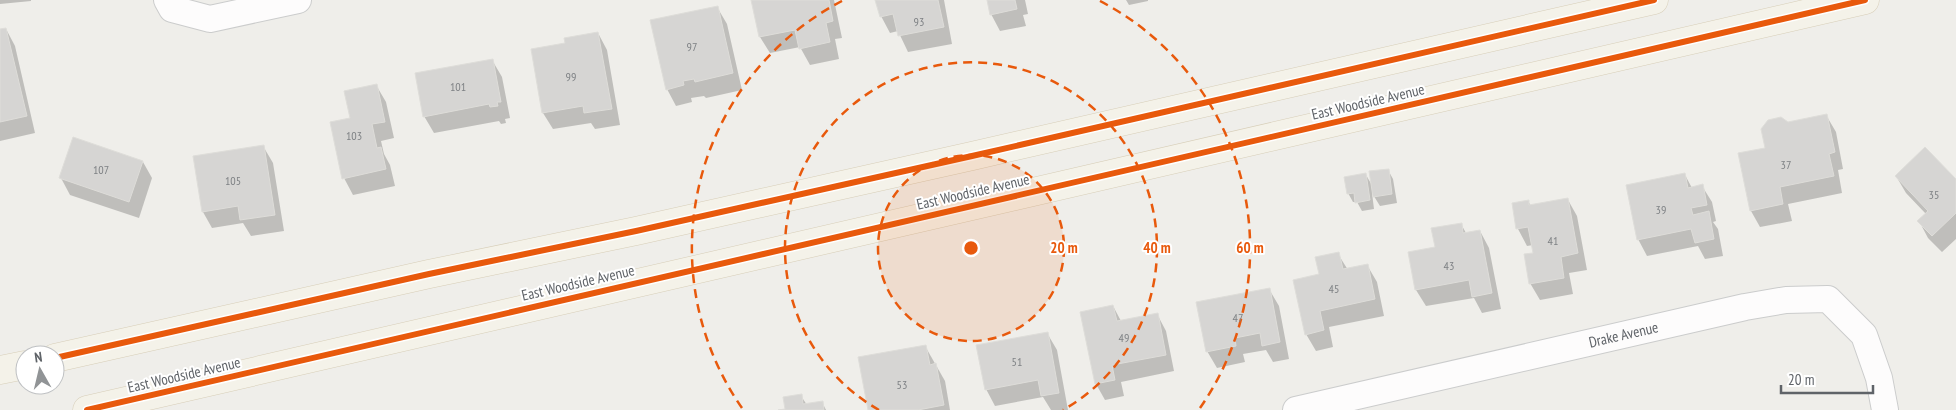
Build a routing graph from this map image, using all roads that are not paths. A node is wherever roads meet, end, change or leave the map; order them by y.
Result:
1 (167, 0) edge
2 (298, 0) edge
3 (1654, 0) edge
4 (1865, 0) edge
5 (65, 356) edge
6 (15, 367) edge
7 (0, 370) edge
8 (87, 410) edge
9 (1296, 410) edge
10 (1885, 410) edge

1 - 2 street
3 - 5 main road
4 - 8 main road, East Woodside Avenue
6 - 7 main road
9 - 10 street, Drake Avenue

